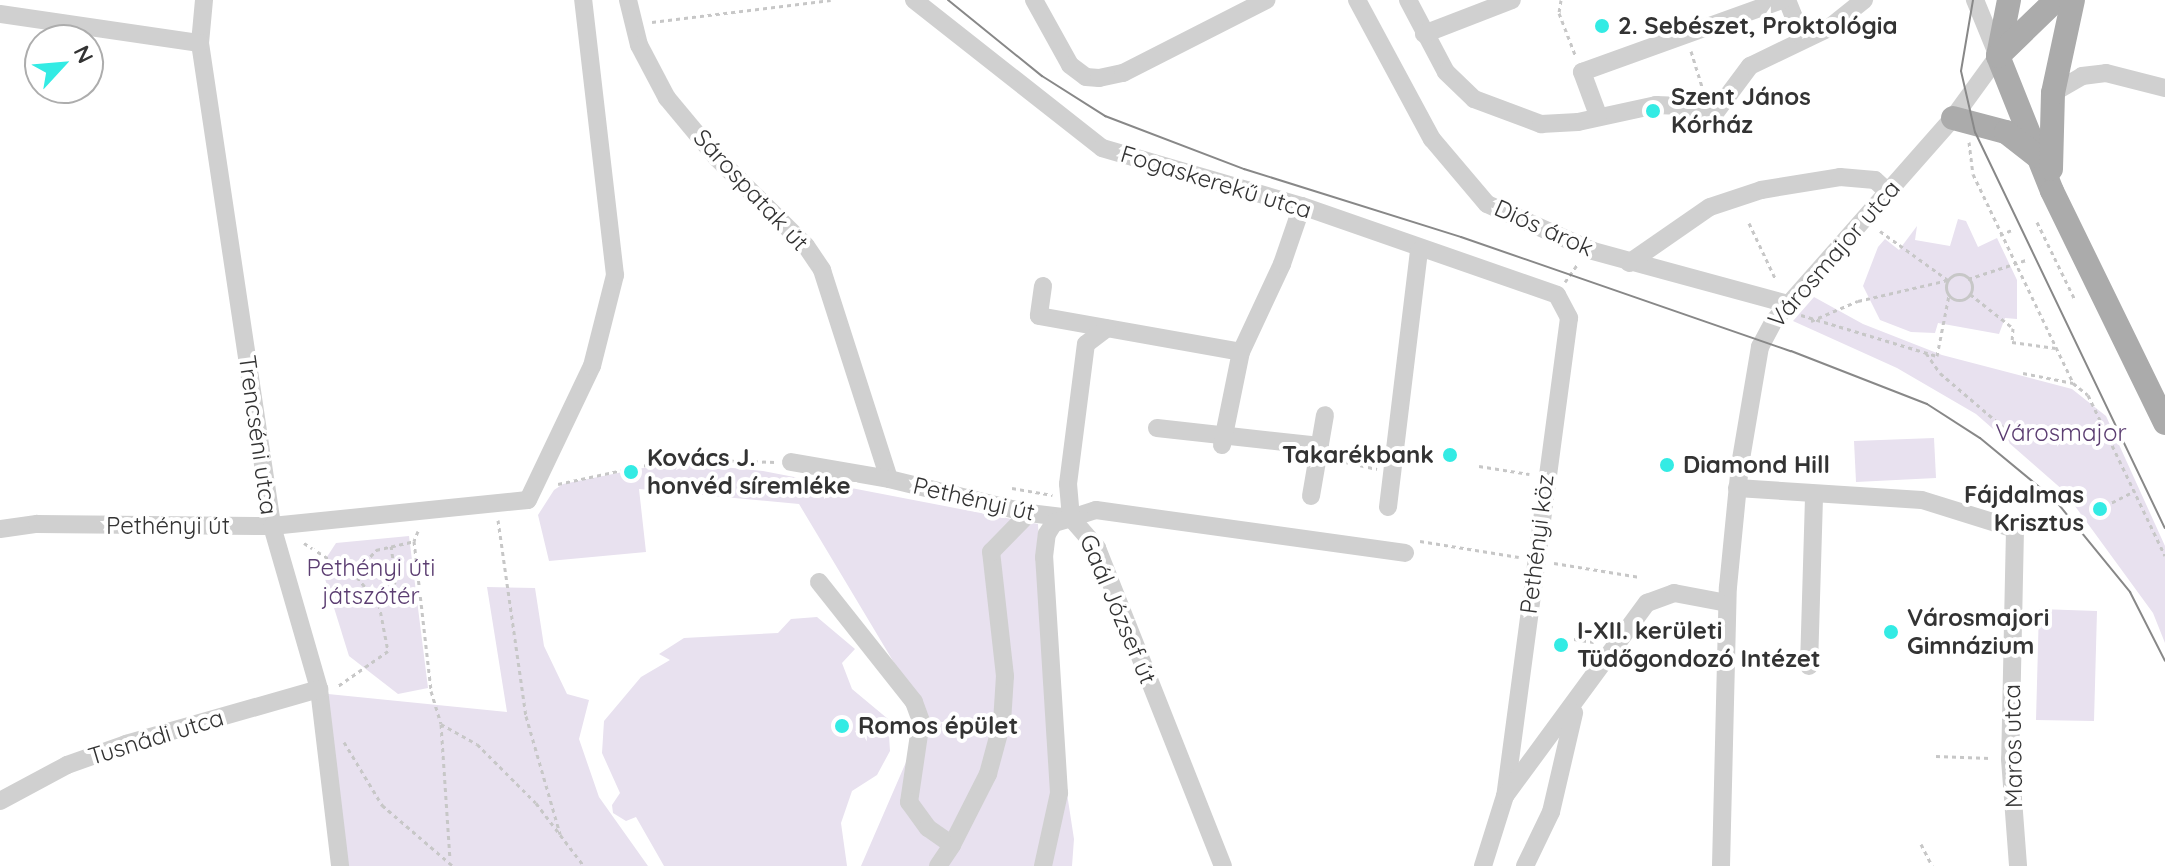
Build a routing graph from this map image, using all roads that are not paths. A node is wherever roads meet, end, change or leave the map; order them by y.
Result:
1 (204, 0) edge
2 (583, 0) edge
3 (628, 0) edge
4 (914, 0) edge
5 (1034, 0) edge
6 (1266, 0) edge
7 (1357, 0) edge
8 (1408, 0) edge
9 (1512, 0) edge
10 (1784, 0) edge
11 (1864, 0) edge
12 (1975, 0) edge
13 (2009, 0) edge
14 (2056, 0) edge
15 (2073, 0) edge
16 (0, 14) edge
17 (1424, 34) junction
18 (1802, 37) junction
19 (200, 43) junction
20 (1998, 56) junction
21 (2165, 88) edge
22 (2053, 93) junction
23 (1598, 115) junction
24 (1953, 118) junction
25 (2039, 158) junction
26 (1887, 191) junction
27 (2052, 191) junction
28 (1302, 206) junction
29 (1419, 251) junction
30 (1629, 263) junction
31 (1043, 286) dead end
32 (1557, 295) joint
33 (1788, 304) junction
34 (1107, 328) junction
35 (1241, 352) junction
36 (1325, 415) dead end
37 (2165, 423) edge
38 (1157, 428) dead end
39 (1223, 440) junction
40 (1319, 451) junction
41 (791, 462) road end
42 (889, 479) junction
43 (1737, 488) junction
44 (1814, 494) junction
45 (1311, 496) dead end
46 (1388, 507) dead end
47 (1029, 513) junction
48 (1071, 518) junction
49 (272, 526) junction
50 (0, 529) edge
51 (1397, 552) road end
52 (819, 582) dead end
53 (1727, 603) junction
54 (1809, 666) dead end
55 (319, 689) junction
56 (1575, 706) junction
57 (1505, 796) junction
58 (0, 801) edge
59 (952, 845) junction
60 (340, 866) edge
61 (938, 866) edge
62 (1043, 866) edge
63 (1223, 866) edge
64 (1483, 866) edge
65 (1525, 866) edge
66 (1721, 866) edge
67 (2018, 866) edge

1 - 19 street, Trencséni utca
2 - 49 street, Pethényi út
3 - 42 street, Sárospatak út
4 - 28 street, Fogaskerekű utca
5 - 6 street
7 - 30 street, Diós árok
8 - 17 street
9 - 17 street
10 - 18 street
10 - 23 street
11 - 18 street
12 - 20 street
13 - 20 main road
14 - 20 main road
15 - 22 main road
16 - 19 street
17 - 23 street
18 - 23 street
19 - 49 street, Trencséni utca
20 - 24 street, Városmajor utca
20 - 25 main road
21 - 22 street
22 - 27 main road
24 - 25 main road
24 - 26 street, Városmajor utca
25 - 27 main road
26 - 30 street
26 - 33 street, Városmajor utca
27 - 37 main road
28 - 29 street, Fogaskerekű utca
28 - 35 street
29 - 32 street, Fogaskerekű utca
29 - 46 street
30 - 33 street, Diós árok
31 - 34 street
32 - 57 street, Pethényi köz
33 - 43 street, Városmajor utca
34 - 35 street
34 - 48 street
35 - 39 street
36 - 40 street
38 - 39 street
39 - 40 street
40 - 45 street
41 - 42 street, Pethényi út
42 - 47 street, Pethényi út
43 - 44 street
43 - 53 street, Városmajor utca
44 - 54 street
44 - 67 street, Maros utca
47 - 48 street, Pethényi út
47 - 59 street
48 - 51 street, Pethényi út
48 - 62 street, Gaál József út
48 - 63 street, Gaál József út
49 - 50 street, Pethényi út
49 - 55 street, Trencséni utca
52 - 59 street
53 - 56 street
53 - 66 street, Városmajor utca
55 - 58 street, Tusnádi utca
55 - 60 street, Trencséni utca
56 - 57 street
56 - 65 street
57 - 64 street
59 - 61 street

